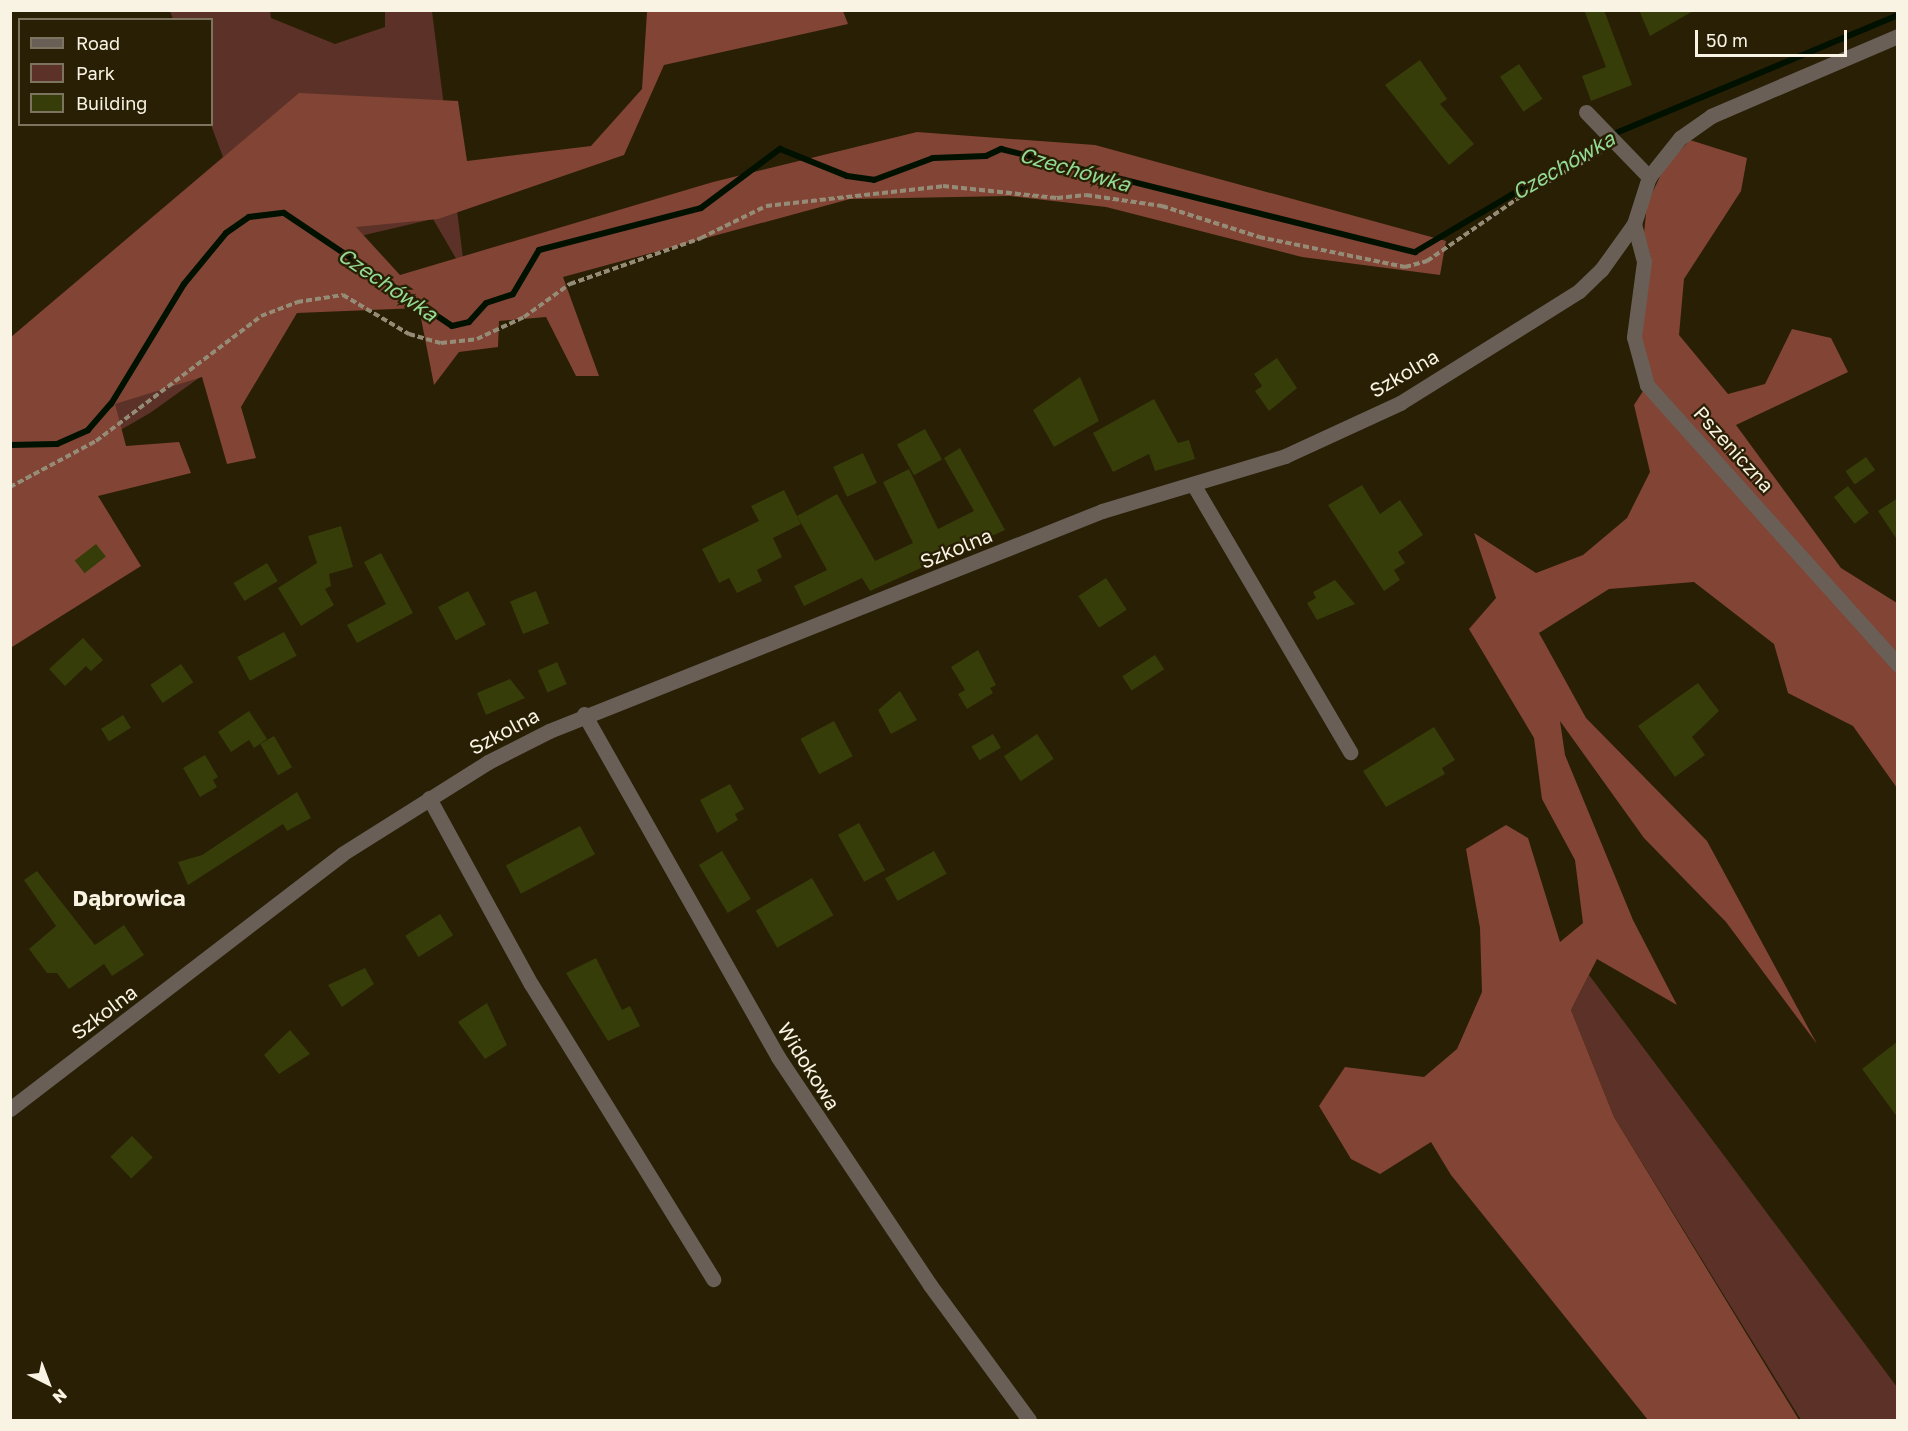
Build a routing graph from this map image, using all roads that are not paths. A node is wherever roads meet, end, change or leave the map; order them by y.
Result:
1 (1898, 36) edge
2 (1586, 112) dead end
3 (1649, 177) junction
4 (1634, 224) junction
5 (1193, 484) junction
6 (1898, 665) edge
7 (584, 714) junction
8 (1350, 752) dead end
9 (429, 798) junction
10 (10, 1109) edge
11 (713, 1279) dead end
12 (1029, 1420) edge

1 - 3 street, Szkolna
2 - 3 street
3 - 4 street, Szkolna
4 - 5 street, Szkolna
4 - 6 street, Pszeniczna
5 - 7 street, Szkolna
5 - 8 street
7 - 9 street, Szkolna
7 - 12 street, Widokowa
9 - 10 street, Szkolna
9 - 11 street

